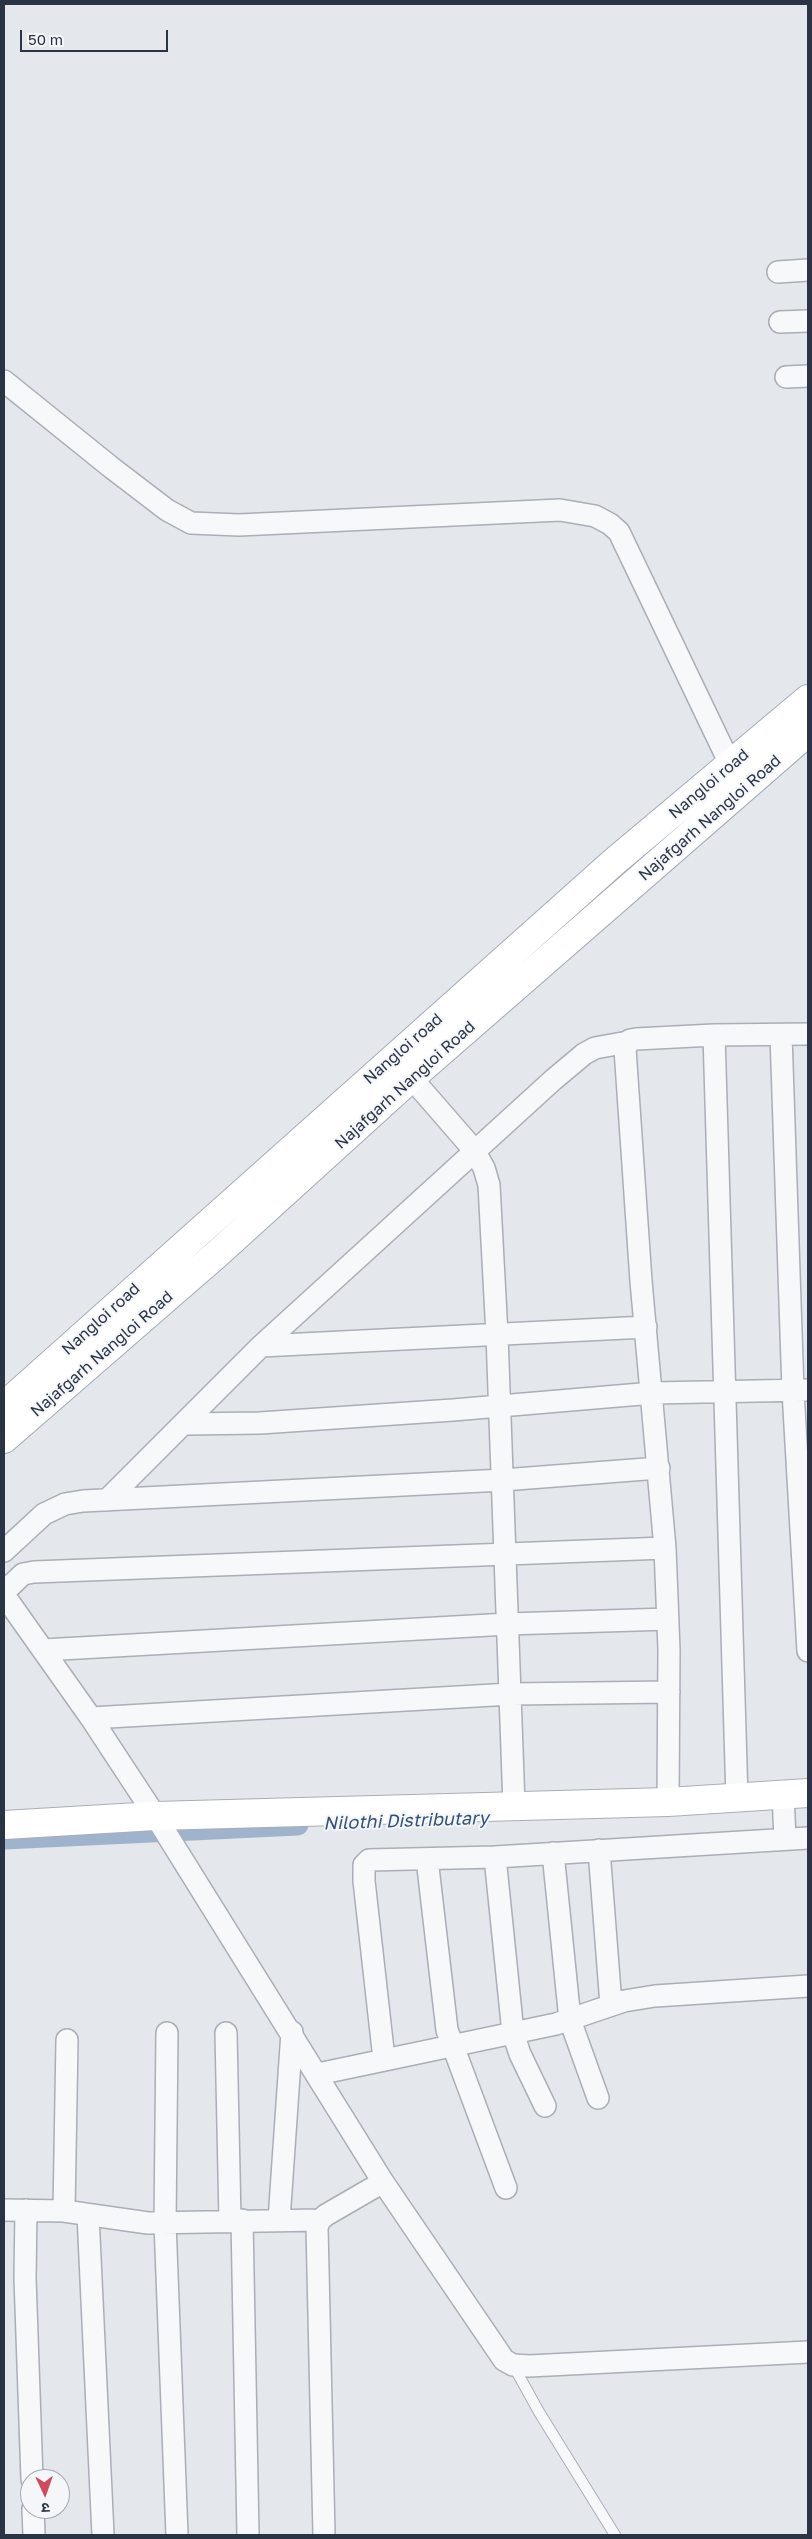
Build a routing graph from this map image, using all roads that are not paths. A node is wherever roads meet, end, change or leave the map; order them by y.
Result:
1 (808, 270) edge
2 (778, 272) dead end
3 (808, 321) edge
4 (780, 322) dead end
5 (786, 376) dead end
6 (808, 376) edge
7 (4, 380) edge
8 (808, 700) edge
9 (808, 732) edge
10 (731, 766) junction
11 (808, 1034) edge
12 (714, 1035) junction
13 (781, 1035) junction
14 (628, 1042) junction
15 (394, 1057) junction
16 (411, 1078) junction
17 (474, 1150) junction
18 (646, 1327) junction
19 (497, 1335) junction
20 (260, 1346) junction
21 (725, 1390) junction
22 (800, 1390) edge
23 (653, 1393) junction
24 (4, 1406) edge
25 (500, 1406) junction
26 (185, 1424) junction
27 (4, 1439) edge
28 (659, 1468) junction
29 (503, 1480) junction
30 (107, 1500) junction
31 (665, 1548) junction
32 (4, 1551) edge
33 (506, 1555) junction
34 (4, 1593) edge
35 (668, 1619) junction
36 (508, 1624) junction
37 (43, 1650) junction
38 (808, 1651) edge
39 (669, 1692) junction
40 (511, 1694) junction
41 (91, 1718) junction
42 (792, 1797) edge
43 (737, 1798) junction
44 (668, 1802) junction
45 (514, 1805) junction
46 (156, 1816) junction
47 (4, 1825) edge
48 (785, 1835) junction
49 (808, 1838) edge
50 (599, 1850) junction
51 (553, 1853) junction
52 (496, 1857) junction
53 (427, 1860) junction
54 (808, 1986) edge
55 (611, 2005) junction
56 (570, 2020) junction
57 (292, 2032) junction
58 (226, 2033) dead end
59 (513, 2033) junction
60 (167, 2034) dead end
61 (67, 2040) dead end
62 (451, 2045) junction
63 (384, 2059) junction
64 (318, 2074) junction
65 (598, 2098) dead end
66 (545, 2106) dead end
67 (383, 2182) junction
68 (506, 2188) dead end
69 (4, 2210) edge
70 (26, 2210) junction
71 (64, 2211) junction
72 (88, 2215) junction
73 (236, 2220) junction
74 (279, 2220) junction
75 (320, 2220) junction
76 (165, 2223) junction
77 (808, 2352) edge
78 (513, 2365) junction
79 (32, 2469) edge
80 (33, 2519) edge
81 (34, 2535) edge
82 (102, 2535) edge
83 (178, 2535) edge
84 (248, 2535) edge
85 (324, 2535) edge
86 (615, 2535) edge

1 - 2 street
3 - 4 street
5 - 6 street
7 - 10 street
8 - 10 main road, Nangloi road
9 - 16 main road, Najafgarh Nangloi Road
10 - 15 main road, Nangloi road
11 - 13 street
12 - 13 street
12 - 14 street
12 - 21 street
13 - 22 street
14 - 17 street
14 - 18 street
15 - 16 street
15 - 24 main road, Nangloi road
16 - 17 street
16 - 27 main road, Najafgarh Nangloi Road
17 - 19 street
17 - 20 street
18 - 19 street
18 - 23 street
19 - 20 street
19 - 25 street
20 - 26 street
21 - 22 street
21 - 23 street
21 - 43 street
22 - 38 street
23 - 25 street
23 - 28 street
25 - 26 street
25 - 29 street
26 - 30 street
28 - 29 street
28 - 31 street
29 - 30 street
29 - 33 street
30 - 32 street
31 - 33 street
31 - 35 street
33 - 34 street
33 - 36 street
34 - 37 street
35 - 36 street
35 - 39 street
36 - 37 street
36 - 40 street
37 - 41 street
39 - 40 street
39 - 44 street
40 - 41 street
40 - 45 street
41 - 46 street
42 - 43 main road
42 - 48 street
43 - 44 main road
44 - 45 main road
45 - 46 main road
46 - 47 main road
46 - 57 street
48 - 49 street
48 - 50 street
50 - 51 street
50 - 55 street
51 - 52 street
51 - 56 street
52 - 53 street
52 - 59 street
53 - 62 street
53 - 63 street
54 - 55 street
55 - 56 street
56 - 59 street
56 - 65 street
57 - 64 street
57 - 74 street
58 - 73 street
59 - 62 street
59 - 66 street
60 - 76 street
61 - 71 street
62 - 63 street
62 - 68 street
63 - 64 street
64 - 67 street
67 - 75 street
67 - 78 street
69 - 70 street
70 - 71 street
70 - 79 street
71 - 72 street
72 - 76 street
72 - 82 street
73 - 74 street
73 - 76 street
73 - 84 street
74 - 75 street
75 - 85 street
76 - 83 street
77 - 78 street
78 - 86 lane
80 - 81 street

